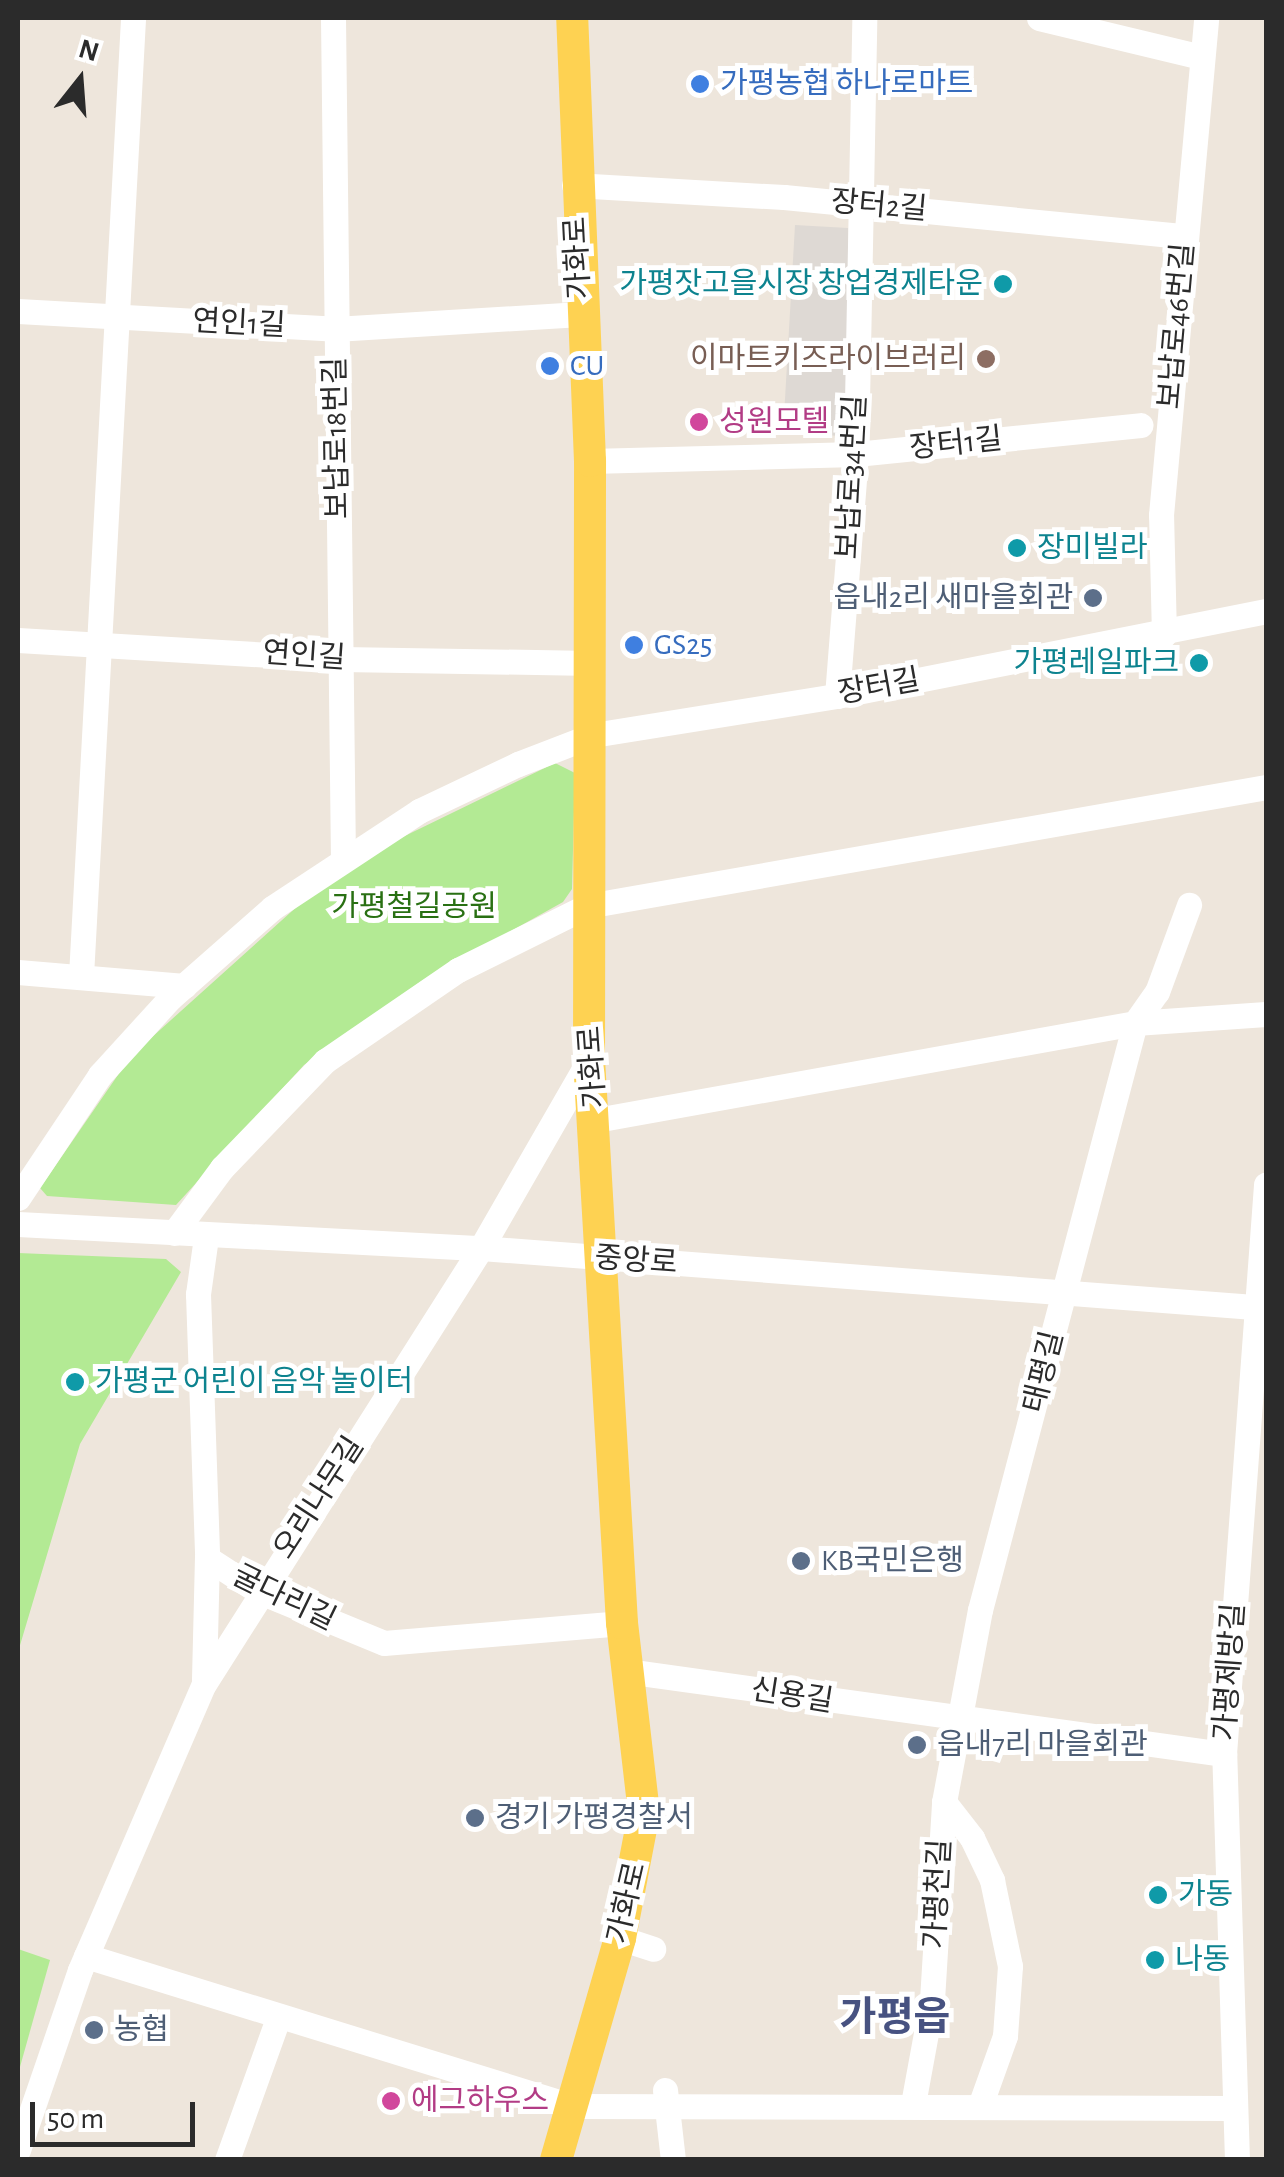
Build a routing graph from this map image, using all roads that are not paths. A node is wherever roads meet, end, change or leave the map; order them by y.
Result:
1 (133, 18) edge
2 (333, 18) edge
3 (572, 18) edge
4 (864, 18) edge
5 (1039, 18) edge
6 (1206, 18) edge
7 (1201, 56) junction
8 (574, 186) junction
9 (856, 203) junction
10 (1184, 236) junction
11 (18, 311) edge
12 (581, 314) junction
13 (122, 317) junction
14 (334, 329) junction
15 (1141, 425) dead end
16 (856, 454) junction
17 (590, 461) junction
18 (1266, 611) edge
19 (1164, 635) junction
20 (18, 640) edge
21 (96, 643) junction
22 (340, 660) junction
23 (592, 663) junction
24 (837, 696) junction
25 (593, 734) junction
26 (1266, 787) edge
27 (344, 858) junction
28 (587, 906) junction
29 (1190, 906) dead end
30 (18, 972) edge
31 (81, 976) junction
32 (184, 986) junction
33 (1266, 1014) edge
34 (1135, 1024) junction
35 (590, 1060) junction
36 (596, 1120) junction
37 (1266, 1185) edge
38 (18, 1198) edge
39 (18, 1224) edge
40 (174, 1233) junction
41 (206, 1237) junction
42 (481, 1248) junction
43 (604, 1259) junction
44 (1064, 1292) junction
45 (1254, 1307) junction
46 (207, 1558) junction
47 (258, 1592) junction
48 (622, 1622) junction
49 (626, 1671) junction
50 (204, 1684) junction
51 (957, 1722) junction
52 (1224, 1754) junction
53 (944, 1802) junction
54 (620, 1938) junction
55 (652, 1949) dead end
56 (86, 1956) junction
57 (278, 2018) junction
58 (665, 2095) junction
59 (913, 2104) junction
60 (572, 2106) junction
61 (980, 2106) junction
62 (1232, 2108) junction
63 (18, 2150) edge
64 (227, 2160) edge
65 (556, 2160) edge
66 (674, 2160) edge
67 (1237, 2160) edge

1 - 13 street
2 - 14 street, 보납로18번길
3 - 8 main road, 가화로
4 - 9 street, 보납로34번길
5 - 7 street
6 - 7 street, 보납로46번길
7 - 10 street, 보납로46번길
8 - 9 street, 장터2길
8 - 12 main road, 가화로
9 - 10 street, 장터2길
9 - 16 street, 보납로34번길
10 - 19 street, 보납로46번길
11 - 13 street, 연인1길
12 - 14 street, 연인1길
12 - 17 main road, 가화로
13 - 14 street, 연인1길
13 - 21 street
14 - 22 street, 보납로18번길
15 - 16 street, 장터1길
16 - 17 street, 장터1길
16 - 24 street, 보납로34번길
17 - 23 main road, 가화로
18 - 19 street
19 - 24 street, 장터길
20 - 21 street, 연인길
21 - 22 street, 연인길
21 - 31 street
22 - 23 street, 연인길
22 - 27 street, 보납로18번길
23 - 25 main road, 가화로
24 - 25 street, 장터길
25 - 27 street, 장터길
25 - 28 main road, 가화로
26 - 28 street
27 - 32 street, 장터길
28 - 35 main road, 가화로
28 - 40 street
29 - 34 street, 태평길
30 - 31 street
31 - 32 street
32 - 38 street, 장터길
33 - 34 street
34 - 36 street
34 - 44 street, 태평길
35 - 36 main road, 가화로
35 - 42 street, 오리나무길
36 - 43 main road, 가화로
37 - 45 street, 가평제방길
39 - 40 street, 중앙로
40 - 41 street, 중앙로
41 - 42 street, 중앙로
41 - 46 street, 굴다리길
42 - 43 street, 중앙로
42 - 47 street, 오리나무길
43 - 44 street, 중앙로
43 - 48 main road, 가화로
44 - 45 street, 중앙로
44 - 51 street, 태평길
45 - 52 street, 가평제방길
46 - 47 street, 굴다리길
46 - 50 street
47 - 48 street, 굴다리길
47 - 50 street, 오리나무길
48 - 49 main road, 가화로
49 - 51 street, 신용길
49 - 54 main road, 가화로
50 - 56 street, 오리나무길
51 - 52 street, 신용길
51 - 53 street
52 - 62 street, 가평제방길
53 - 59 street, 가평천길
53 - 61 street
54 - 55 street
54 - 60 main road, 가화로
56 - 57 street
56 - 63 street, 오리나무길
57 - 60 street
57 - 64 street
58 - 59 street
58 - 60 street
58 - 66 street
59 - 61 street
60 - 65 main road, 가화로
61 - 62 street
62 - 67 street, 가평제방길

